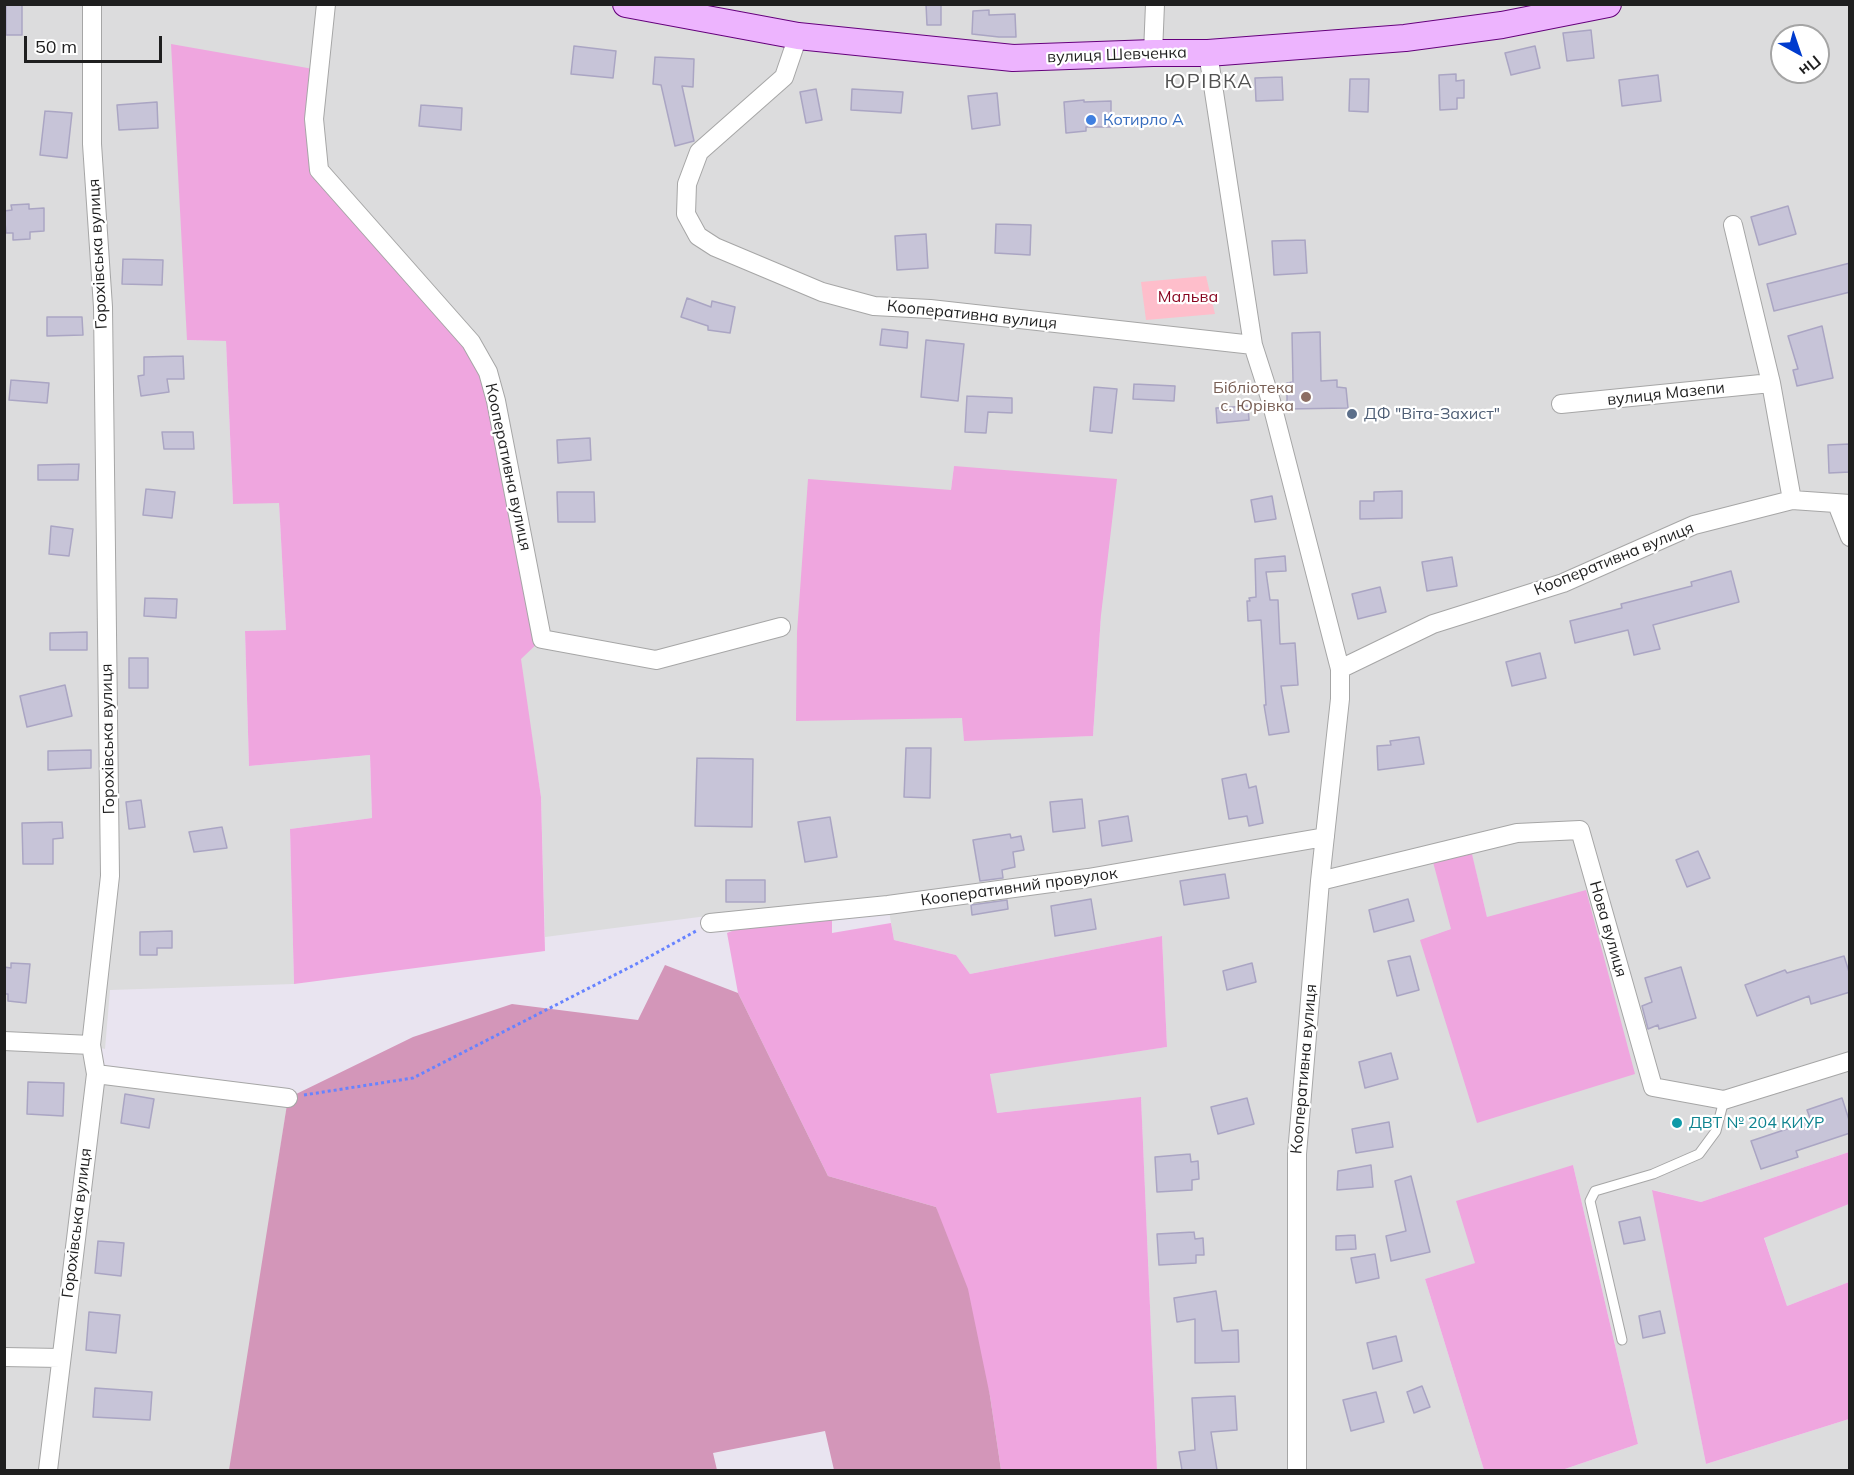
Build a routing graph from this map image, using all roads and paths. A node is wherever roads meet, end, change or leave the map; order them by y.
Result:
1 (92, 4) edge
2 (326, 4) edge
3 (626, 4) edge
4 (1155, 4) edge
5 (1608, 4) edge
6 (798, 36) junction
7 (1153, 53) junction
8 (1208, 53) junction
9 (1733, 225) dead end
10 (1253, 345) junction
11 (1771, 383) junction
12 (1562, 404) dead end
13 (1792, 500) junction
14 (1843, 504) edge
15 (1850, 537) edge
16 (781, 627) dead end
17 (1340, 669) junction
18 (1325, 837) junction
19 (1320, 881) junction
20 (710, 923) joint
21 (4, 1041) edge
22 (92, 1046) junction
23 (1850, 1061) edge
24 (96, 1074) junction
25 (288, 1098) joint
26 (1724, 1100) junction
27 (1622, 1340) dead end
28 (4, 1357) edge
29 (60, 1358) junction
30 (48, 1470) edge
31 (1296, 1470) edge

1 - 22 street, Горохівська вулиця
2 - 16 street, Кооперативна вулиця
3 - 6 street, вулиця Шевченка
4 - 7 street
5 - 8 street, вулиця Шевченка
6 - 7 street, вулиця Шевченка
6 - 10 street, Кооперативна вулиця
7 - 8 street, вулиця Шевченка
8 - 10 street, Кооперативна вулиця
9 - 11 street
10 - 17 street, Кооперативна вулиця
11 - 12 street, вулиця Мазепи
11 - 13 street
13 - 14 street
13 - 17 street, Кооперативна вулиця
14 - 15 street
17 - 18 street, Кооперативна вулиця
18 - 19 street, Кооперативна вулиця
18 - 20 street, Кооперативний провулок
19 - 26 street, Нова вулиця
19 - 31 street, Кооперативна вулиця
20 - 25 path
21 - 22 street
22 - 24 street, Горохівська вулиця
23 - 26 street, Нова вулиця
24 - 25 street
24 - 29 street, Горохівська вулиця
26 - 27 lane
28 - 29 street
29 - 30 street, Горохівська вулиця

